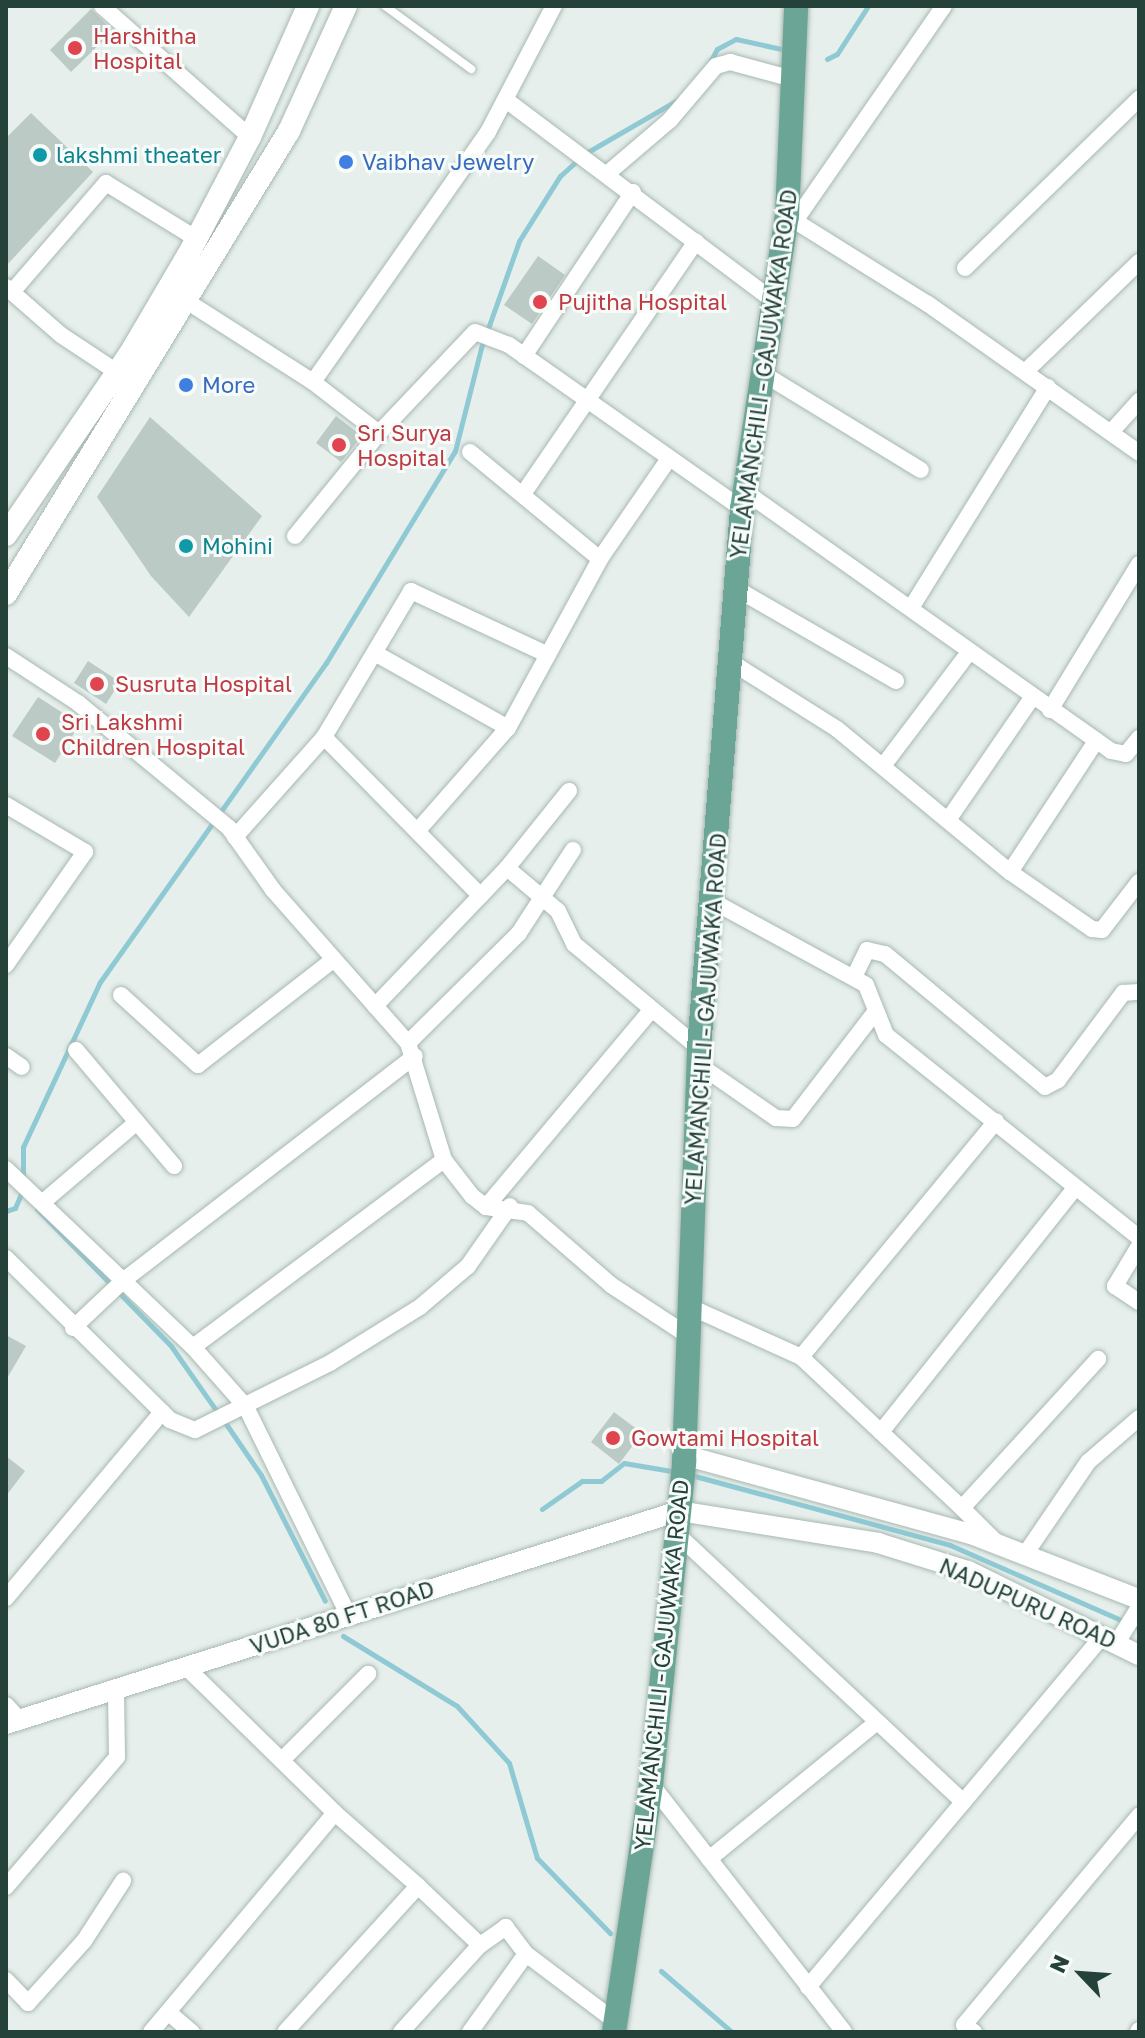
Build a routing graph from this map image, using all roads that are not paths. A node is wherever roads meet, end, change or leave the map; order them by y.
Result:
1 (102, 6) edge
2 (308, 6) edge
3 (346, 6) edge
4 (385, 6) edge
5 (554, 6) edge
6 (944, 6) edge
7 (793, 7) edge
8 (471, 69) dead end
9 (793, 79) junction
10 (1139, 99) edge
11 (506, 100) junction
12 (250, 137) junction
13 (608, 173) junction
14 (633, 192) junction
15 (791, 219) junction
16 (197, 239) junction
17 (696, 241) junction
18 (1139, 262) edge
19 (965, 268) dead end
20 (9, 289) edge
21 (774, 301) junction
22 (188, 302) junction
23 (524, 356) junction
24 (1026, 371) junction
25 (117, 372) junction
26 (762, 373) junction
27 (313, 382) junction
28 (1048, 387) junction
29 (1139, 401) edge
30 (587, 403) junction
31 (1111, 432) junction
32 (379, 433) junction
33 (470, 452) dead end
34 (1139, 453) edge
35 (668, 460) junction
36 (921, 470) dead end
37 (523, 494) junction
38 (743, 500) junction
39 (6, 535) edge
40 (295, 536) dead end
41 (600, 559) junction
42 (1139, 564) edge
43 (735, 588) junction
44 (6, 594) edge
45 (911, 608) junction
46 (378, 655) junction
47 (548, 655) junction
48 (967, 655) junction
49 (6, 656) edge
50 (731, 662) junction
51 (896, 681) dead end
52 (1032, 698) junction
53 (1050, 710) junction
54 (508, 728) junction
55 (324, 737) junction
56 (1096, 741) junction
57 (1137, 747) edge
58 (883, 766) junction
59 (569, 791) dead end
60 (6, 805) edge
61 (948, 820) junction
62 (420, 828) junction
63 (232, 832) junction
64 (573, 850) dead end
65 (507, 868) junction
66 (1010, 872) junction
67 (1139, 882) edge
68 (481, 896) junction
69 (544, 899) junction
70 (714, 902) junction
71 (334, 959) junction
72 (6, 965) edge
73 (854, 977) junction
74 (1139, 992) edge
75 (121, 995) dead end
76 (375, 1006) junction
77 (876, 1011) junction
78 (649, 1013) junction
79 (76, 1050) dead end
80 (411, 1050) junction
81 (6, 1056) edge
82 (698, 1056) junction
83 (22, 1067) dead end
84 (996, 1121) junction
85 (137, 1122) junction
86 (444, 1160) junction
87 (174, 1166) dead end
88 (6, 1169) edge
89 (1074, 1189) junction
90 (43, 1202) junction
91 (510, 1206) junction
92 (486, 1207) junction
93 (1139, 1238) edge
94 (1139, 1246) edge
95 (6, 1258) edge
96 (124, 1280) junction
97 (1139, 1302) edge
98 (686, 1305) junction
99 (73, 1328) junction
100 (687, 1335) junction
101 (193, 1347) junction
102 (801, 1357) junction
103 (1098, 1359) dead end
104 (246, 1407) junction
105 (162, 1412) junction
106 (1139, 1418) edge
107 (881, 1432) junction
108 (684, 1459) junction
109 (962, 1508) junction
110 (679, 1516) junction
111 (988, 1540) junction
112 (1026, 1553) junction
113 (968, 1571) junction
114 (6, 1598) edge
115 (1139, 1599) edge
116 (1139, 1607) edge
117 (348, 1614) junction
118 (1110, 1638) junction
119 (1139, 1655) edge
120 (187, 1668) junction
121 (368, 1674) dead end
122 (116, 1690) junction
123 (10, 1716) edge
124 (877, 1722) junction
125 (282, 1760) junction
126 (651, 1784) junction
127 (963, 1802) junction
128 (335, 1813) junction
129 (1139, 1816) edge
130 (709, 1859) junction
131 (123, 1881) dead end
132 (418, 1886) junction
133 (6, 1887) edge
134 (480, 1945) junction
135 (526, 1954) junction
136 (6, 1980) edge
137 (808, 1987) junction
138 (169, 2013) junction
139 (615, 2026) edge
140 (965, 2030) edge
141 (151, 2032) edge
142 (192, 2032) edge
143 (285, 2032) edge
144 (401, 2032) edge
145 (470, 2032) edge
146 (844, 2032) edge

1 - 12 street
2 - 12 main road
3 - 22 main road
4 - 8 lane
5 - 11 street
6 - 15 street
7 - 9 main road, YELAMANCHILI - GAJUWAKA ROAD
9 - 13 street
9 - 15 main road, YELAMANCHILI - GAJUWAKA ROAD
10 - 19 street
11 - 13 street
11 - 27 street
12 - 16 main road
13 - 14 street
14 - 17 street
14 - 23 street
15 - 21 main road, YELAMANCHILI - GAJUWAKA ROAD
15 - 24 street
16 - 20 street
16 - 25 main road
17 - 21 street
17 - 30 street
18 - 24 street
20 - 25 street
21 - 26 main road, YELAMANCHILI - GAJUWAKA ROAD
22 - 27 street
22 - 44 main road
23 - 30 street
23 - 32 street
24 - 28 street
25 - 39 main road
26 - 36 street
26 - 38 main road, YELAMANCHILI - GAJUWAKA ROAD
27 - 32 street
28 - 31 street
28 - 45 street
29 - 31 street
30 - 35 street
30 - 37 street
31 - 34 street
32 - 40 street
33 - 37 street
35 - 38 street
35 - 41 street
37 - 41 street
38 - 43 main road, YELAMANCHILI - GAJUWAKA ROAD
38 - 45 street
41 - 47 street
42 - 53 street
43 - 50 main road, YELAMANCHILI - GAJUWAKA ROAD
43 - 51 street
45 - 48 street
46 - 47 street
46 - 54 street
46 - 55 street
47 - 54 street
48 - 52 street
48 - 58 street
49 - 63 street
50 - 58 street
50 - 70 main road, YELAMANCHILI - GAJUWAKA ROAD
52 - 53 street
52 - 61 street
53 - 56 street
54 - 62 street
55 - 62 street
55 - 63 street
56 - 57 street
56 - 66 street
58 - 61 street
59 - 65 street
60 - 72 street
61 - 66 street
62 - 68 street
63 - 71 street
64 - 69 street
65 - 68 street
65 - 69 street
66 - 67 street
68 - 76 street
69 - 78 street
69 - 80 street
70 - 73 street
70 - 82 main road, YELAMANCHILI - GAJUWAKA ROAD
71 - 75 street
71 - 76 street
73 - 74 street
73 - 77 street
76 - 80 street
77 - 82 street
77 - 84 street
78 - 82 street
78 - 92 street
79 - 85 street
80 - 86 street
80 - 96 street
81 - 83 street
82 - 98 main road, YELAMANCHILI - GAJUWAKA ROAD
84 - 89 street
84 - 102 street
85 - 87 street
85 - 90 street
86 - 92 street
86 - 101 street
88 - 90 street
89 - 93 street
89 - 107 street
90 - 96 street
91 - 92 street
91 - 100 street
91 - 104 street
94 - 97 street
95 - 99 street
96 - 99 street
96 - 101 street
98 - 100 main road, YELAMANCHILI - GAJUWAKA ROAD
98 - 102 street
99 - 105 street
100 - 108 main road, YELAMANCHILI - GAJUWAKA ROAD
101 - 104 street
102 - 107 street
103 - 109 street
104 - 105 street
104 - 117 street
105 - 114 street
106 - 112 street
107 - 109 street
108 - 110 main road, YELAMANCHILI - GAJUWAKA ROAD
108 - 111 street
109 - 111 street
110 - 113 street, NADUPURU ROAD
110 - 117 street, VUDA 80 FT ROAD
110 - 124 street
110 - 126 main road, YELAMANCHILI - GAJUWAKA ROAD
111 - 112 street
111 - 113 street
112 - 115 street
113 - 118 street, NADUPURU ROAD
116 - 118 street
117 - 120 street, VUDA 80 FT ROAD
118 - 119 street, NADUPURU ROAD
118 - 127 street
120 - 122 street, VUDA 80 FT ROAD
120 - 125 street
121 - 125 street
122 - 123 street, VUDA 80 FT ROAD
122 - 133 street
124 - 127 street
124 - 130 street
125 - 128 street
126 - 130 street
126 - 139 main road, YELAMANCHILI - GAJUWAKA ROAD
127 - 137 street
128 - 132 street
128 - 138 street
129 - 140 street
130 - 137 street
131 - 136 street
132 - 134 street
132 - 143 street
134 - 135 street
134 - 144 street
135 - 139 street
135 - 145 street
137 - 146 street
138 - 141 street
138 - 142 street

